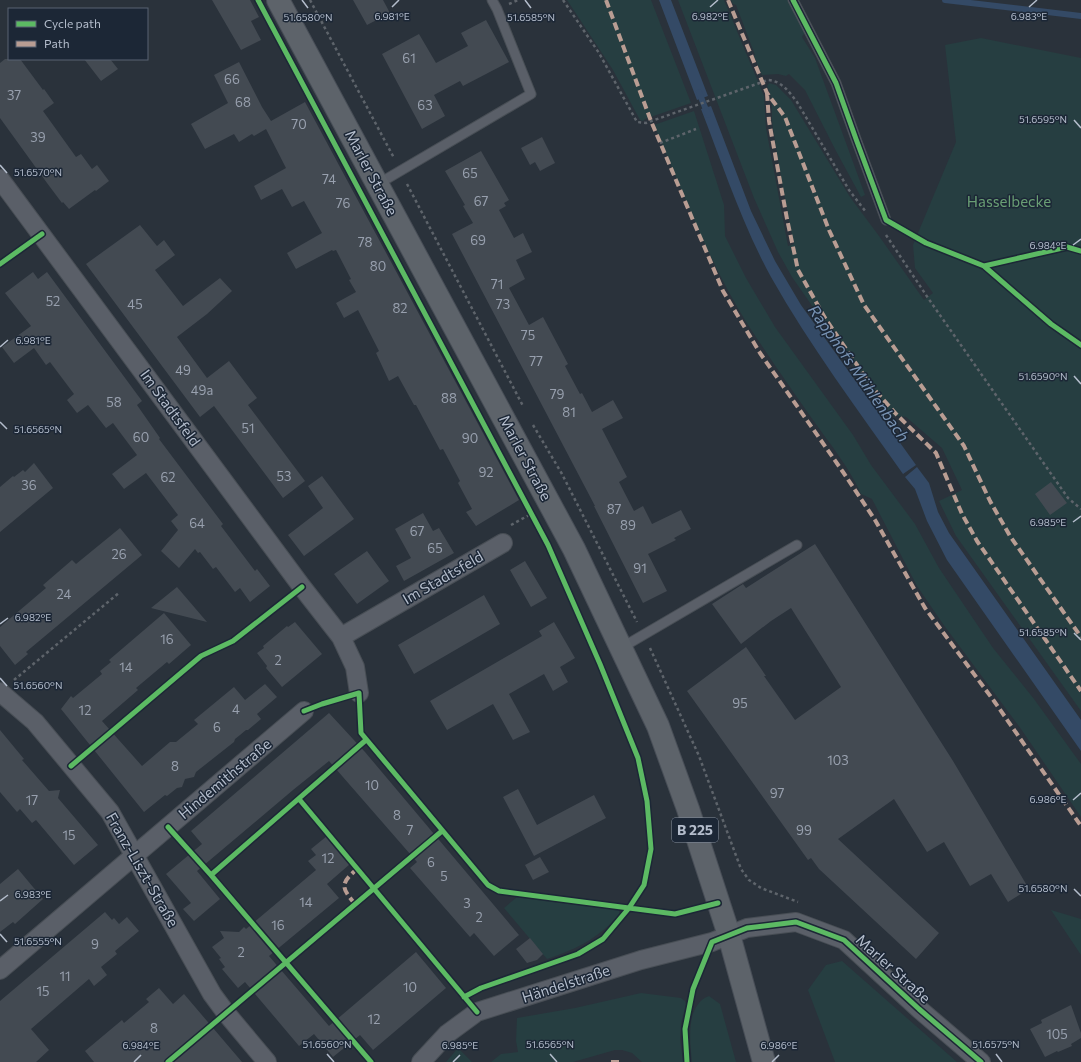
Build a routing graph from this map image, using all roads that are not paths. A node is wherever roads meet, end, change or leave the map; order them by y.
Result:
1 (278, 0) edge
2 (492, 0) edge
3 (793, 0) edge
4 (0, 179) edge
5 (378, 184) junction
6 (886, 220) road end
7 (503, 543) dead end
8 (797, 544) dead end
9 (341, 637) junction
10 (621, 648) junction
11 (0, 692) edge
12 (359, 693) dead end
13 (304, 712) dead end
14 (135, 856) junction
15 (728, 935) junction
16 (0, 970) edge
17 (267, 1062) edge
18 (421, 1062) edge
19 (764, 1062) edge
20 (981, 1062) edge

1 - 5 main road, Marler Straße / B 225
2 - 5 lane
3 - 6 lane
4 - 9 street, Im Stadtsfeld
5 - 10 main road, Marler Straße / B 225
7 - 9 street, Im Stadtsfeld
8 - 10 lane
9 - 12 street, Im Stadtsfeld
10 - 15 main road, Marler Straße / B 225
11 - 14 street, Franz-Liszt-Straße
13 - 14 street, Hindemithstraße
14 - 16 street, Hindemithstraße
14 - 17 street, Franz-Liszt-Straße
15 - 18 street, Händelstraße
15 - 19 main road, Marler Straße / B 225
15 - 20 street, Marler Straße

